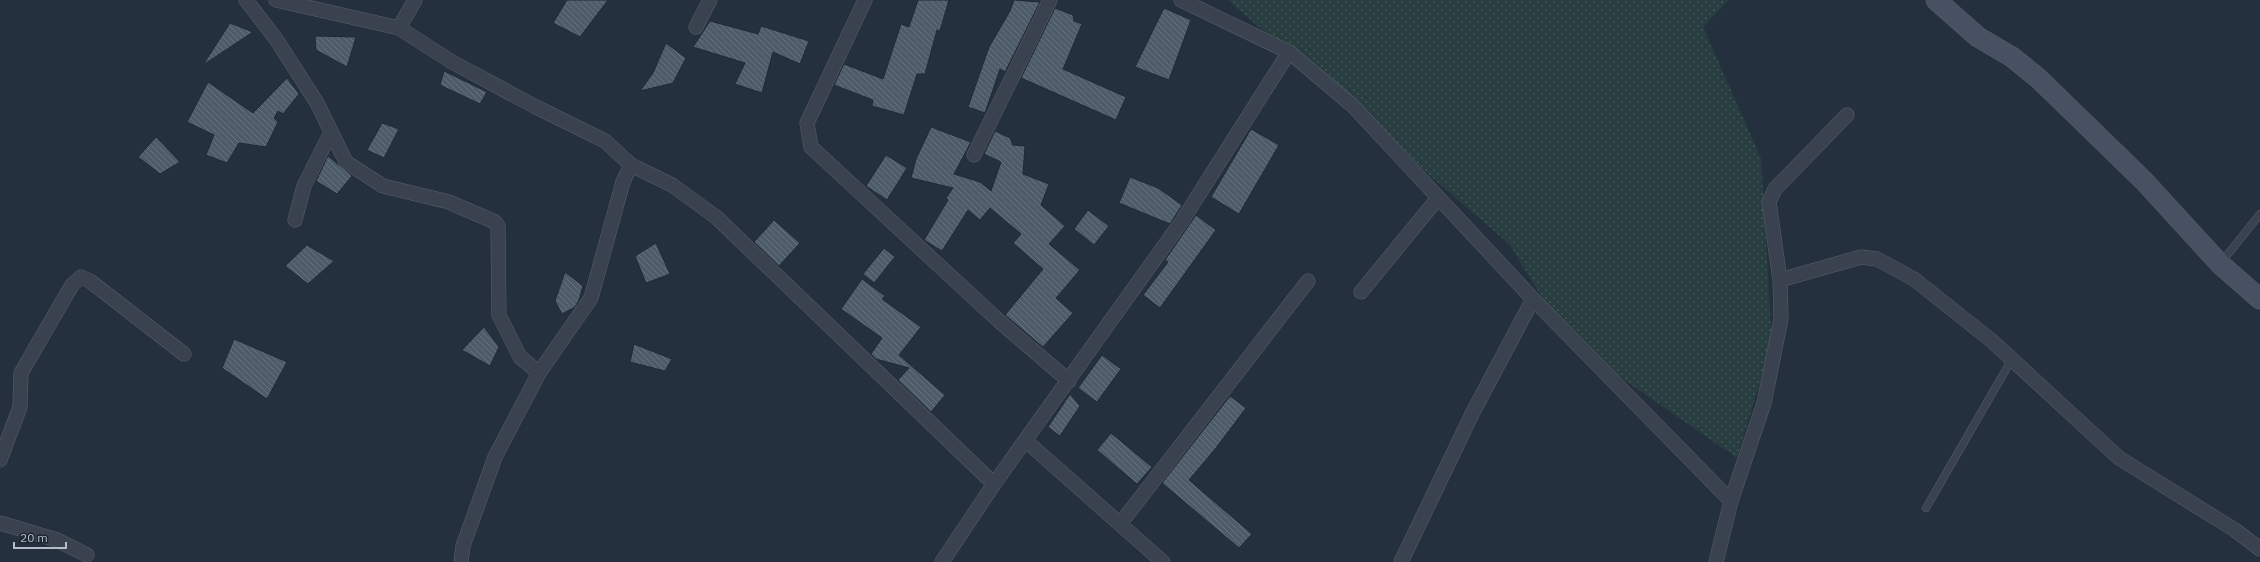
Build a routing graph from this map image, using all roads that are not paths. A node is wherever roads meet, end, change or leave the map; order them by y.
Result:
1 (246, 0) edge
2 (276, 0) edge
3 (415, 0) edge
4 (710, 0) edge
5 (865, 0) edge
6 (1050, 0) edge
7 (1181, 0) edge
8 (1936, 0) edge
9 (696, 27) dead end
10 (398, 28) junction
11 (1288, 52) junction
12 (1847, 115) dead end
13 (331, 132) junction
14 (974, 155) dead end
15 (631, 165) junction
16 (1438, 198) junction
17 (2260, 214) edge
18 (295, 220) dead end
19 (2220, 264) junction
20 (1780, 280) junction
21 (1308, 281) dead end
22 (1361, 292) dead end
23 (1533, 299) junction
24 (2260, 299) edge
25 (184, 354) dead end
26 (2012, 359) junction
27 (539, 373) junction
28 (1069, 381) junction
29 (1026, 441) junction
30 (0, 460) edge
31 (994, 484) junction
32 (1731, 501) junction
33 (1926, 508) dead end
34 (0, 523) edge
35 (1120, 524) junction
36 (2260, 549) edge
37 (87, 556) dead end
38 (461, 562) edge
39 (942, 562) edge
40 (1163, 562) edge
41 (1401, 562) edge
42 (1716, 562) edge

1 - 13 street
2 - 10 street
3 - 10 street
4 - 9 street
5 - 28 street
6 - 14 street
7 - 11 street
8 - 19 street
10 - 15 street
11 - 16 street
11 - 28 street
12 - 20 street
13 - 18 street
13 - 27 street
15 - 27 street
15 - 31 street
16 - 22 street
16 - 23 street
17 - 19 lane
19 - 24 street
20 - 26 street
20 - 32 street
21 - 35 street
23 - 32 street
23 - 41 street
25 - 30 street
26 - 33 lane
26 - 36 street
27 - 38 street
28 - 29 street
29 - 31 street
29 - 35 street
31 - 39 street
32 - 42 street
34 - 37 street
35 - 40 street

